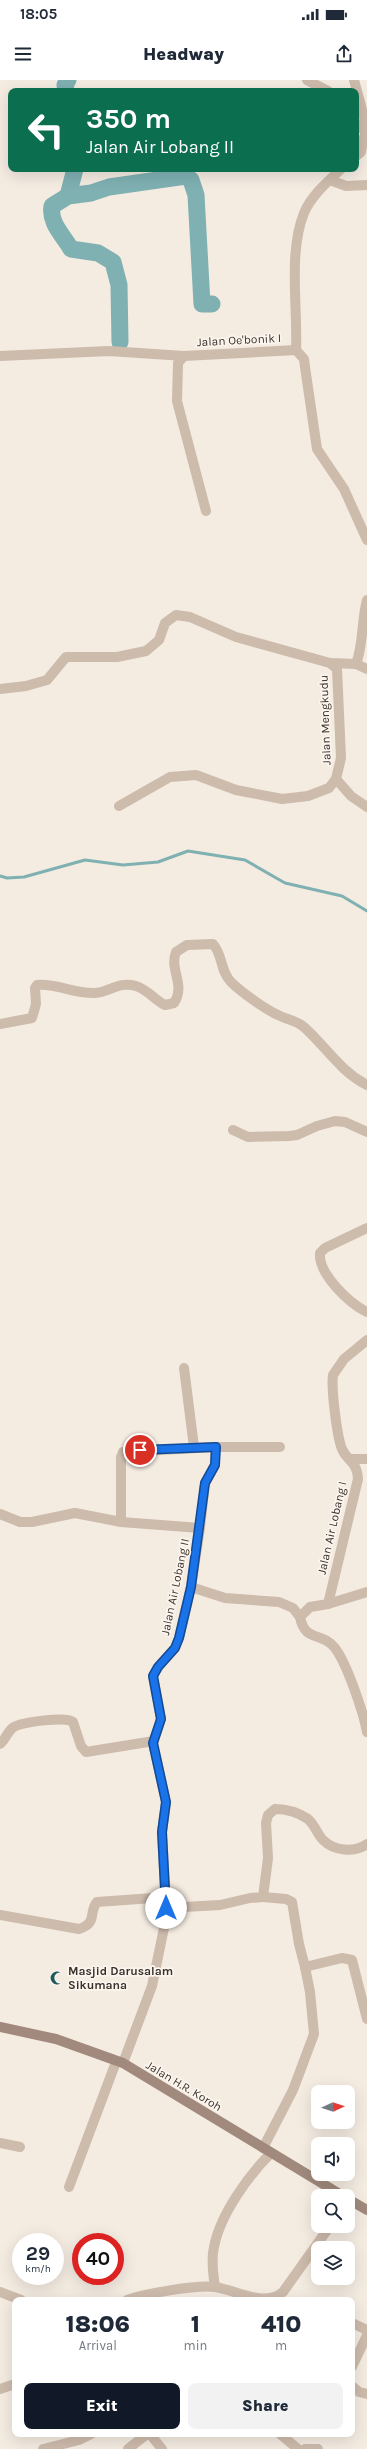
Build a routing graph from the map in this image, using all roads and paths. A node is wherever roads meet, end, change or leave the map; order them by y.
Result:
1 (308, 80) edge
2 (323, 88) edge
3 (359, 98) edge
4 (359, 126) edge
5 (367, 128) edge
6 (367, 134) edge
7 (359, 154) edge
8 (338, 172) edge
9 (330, 180) junction
10 (367, 186) edge
11 (296, 350) junction
12 (0, 356) edge
13 (184, 356) junction
14 (206, 511) dead end
15 (367, 540) edge
16 (367, 600) edge
17 (330, 663) junction
18 (356, 664) junction
19 (367, 669) edge
20 (0, 689) edge
21 (336, 779) junction
22 (119, 806) dead end
23 (367, 807) edge
24 (0, 1024) edge
25 (367, 1086) edge
26 (233, 1130) dead end
27 (367, 1132) edge
28 (367, 1228) edge
29 (367, 1312) edge
30 (367, 1340) edge
31 (184, 1368) dead end
32 (194, 1447) junction
33 (216, 1447) junction
34 (280, 1447) dead end
35 (352, 1459) junction
36 (367, 1459) edge
37 (0, 1514) edge
38 (121, 1522) junction
39 (200, 1528) junction
40 (191, 1587) junction
41 (367, 1592) edge
42 (328, 1604) junction
43 (300, 1617) junction
44 (367, 1732) edge
45 (154, 1741) junction
46 (0, 1744) edge
47 (367, 1844) edge
48 (167, 1897) junction
49 (263, 1897) junction
50 (166, 1908) junction
51 (0, 1915) edge
52 (305, 1967) junction
53 (364, 1994) edge
54 (367, 2019) edge
55 (0, 2027) edge
56 (120, 2062) junction
57 (0, 2143) edge
58 (20, 2147) dead end
59 (267, 2151) junction
60 (69, 2187) dead end
61 (330, 2189) edge
62 (355, 2203) edge
63 (367, 2210) edge
64 (325, 2233) edge
65 (215, 2287) junction
66 (0, 2292) edge
67 (13, 2297) edge
68 (143, 2297) edge
69 (253, 2297) edge
70 (268, 2297) edge
71 (355, 2324) edge
72 (367, 2330) edge
73 (367, 2335) edge
74 (355, 2361) edge
75 (12, 2385) edge
76 (0, 2389) edge
77 (355, 2389) edge
78 (367, 2394) edge
79 (85, 2437) edge
80 (145, 2437) edge
81 (152, 2437) edge
82 (284, 2437) edge
83 (43, 2449) edge
84 (128, 2449) edge
85 (162, 2449) edge
86 (298, 2449) edge
87 (306, 2449) edge
88 (318, 2449) edge

1 - 2 street
3 - 5 street
4 - 6 street
6 - 7 street
8 - 9 street
9 - 10 street
9 - 11 street
11 - 13 street, Jalan Oe'bonik I
11 - 15 street, Jalan Oe'bonik I
12 - 13 street, Jalan Oe'bonik I
13 - 14 street
16 - 18 street
17 - 18 street
17 - 20 street
17 - 21 street, Jalan Mengkudu
18 - 19 street
21 - 22 street, Jalan Mengkudu
21 - 23 street, Jalan Mengkudu
24 - 25 street
26 - 27 street
28 - 29 street
30 - 35 street
31 - 32 street
32 - 33 street
32 - 38 street
33 - 34 street
33 - 39 street, Jalan Air Lobang II
35 - 36 street
35 - 42 street, Jalan Air Lobang I
37 - 38 street, Jalan Air Lobang II
38 - 39 street, Jalan Air Lobang II
39 - 40 street, Jalan Air Lobang II
40 - 43 street
40 - 45 street, Jalan Air Lobang II
41 - 42 street
42 - 43 street
43 - 44 street
45 - 46 street
45 - 48 street, Jalan Air Lobang II
47 - 49 street
48 - 50 street, Jalan Air Lobang II
48 - 51 street
49 - 50 street
49 - 52 street
50 - 56 street, Jalan Air Lobang II
52 - 53 street
52 - 59 street
53 - 54 street
55 - 56 main road, Jalan H.R. Koroh
56 - 59 main road, Jalan H.R. Koroh
56 - 60 street, Jalan Air Lobang II
57 - 58 street
59 - 61 main road, Jalan H.R. Koroh
59 - 65 street
62 - 63 main road, Jalan H.R. Koroh
64 - 70 street
65 - 68 street
65 - 69 street
66 - 67 street
71 - 72 street
73 - 74 street
75 - 76 street
77 - 78 street
79 - 83 street
80 - 84 street
81 - 85 street
82 - 86 street
87 - 88 street

